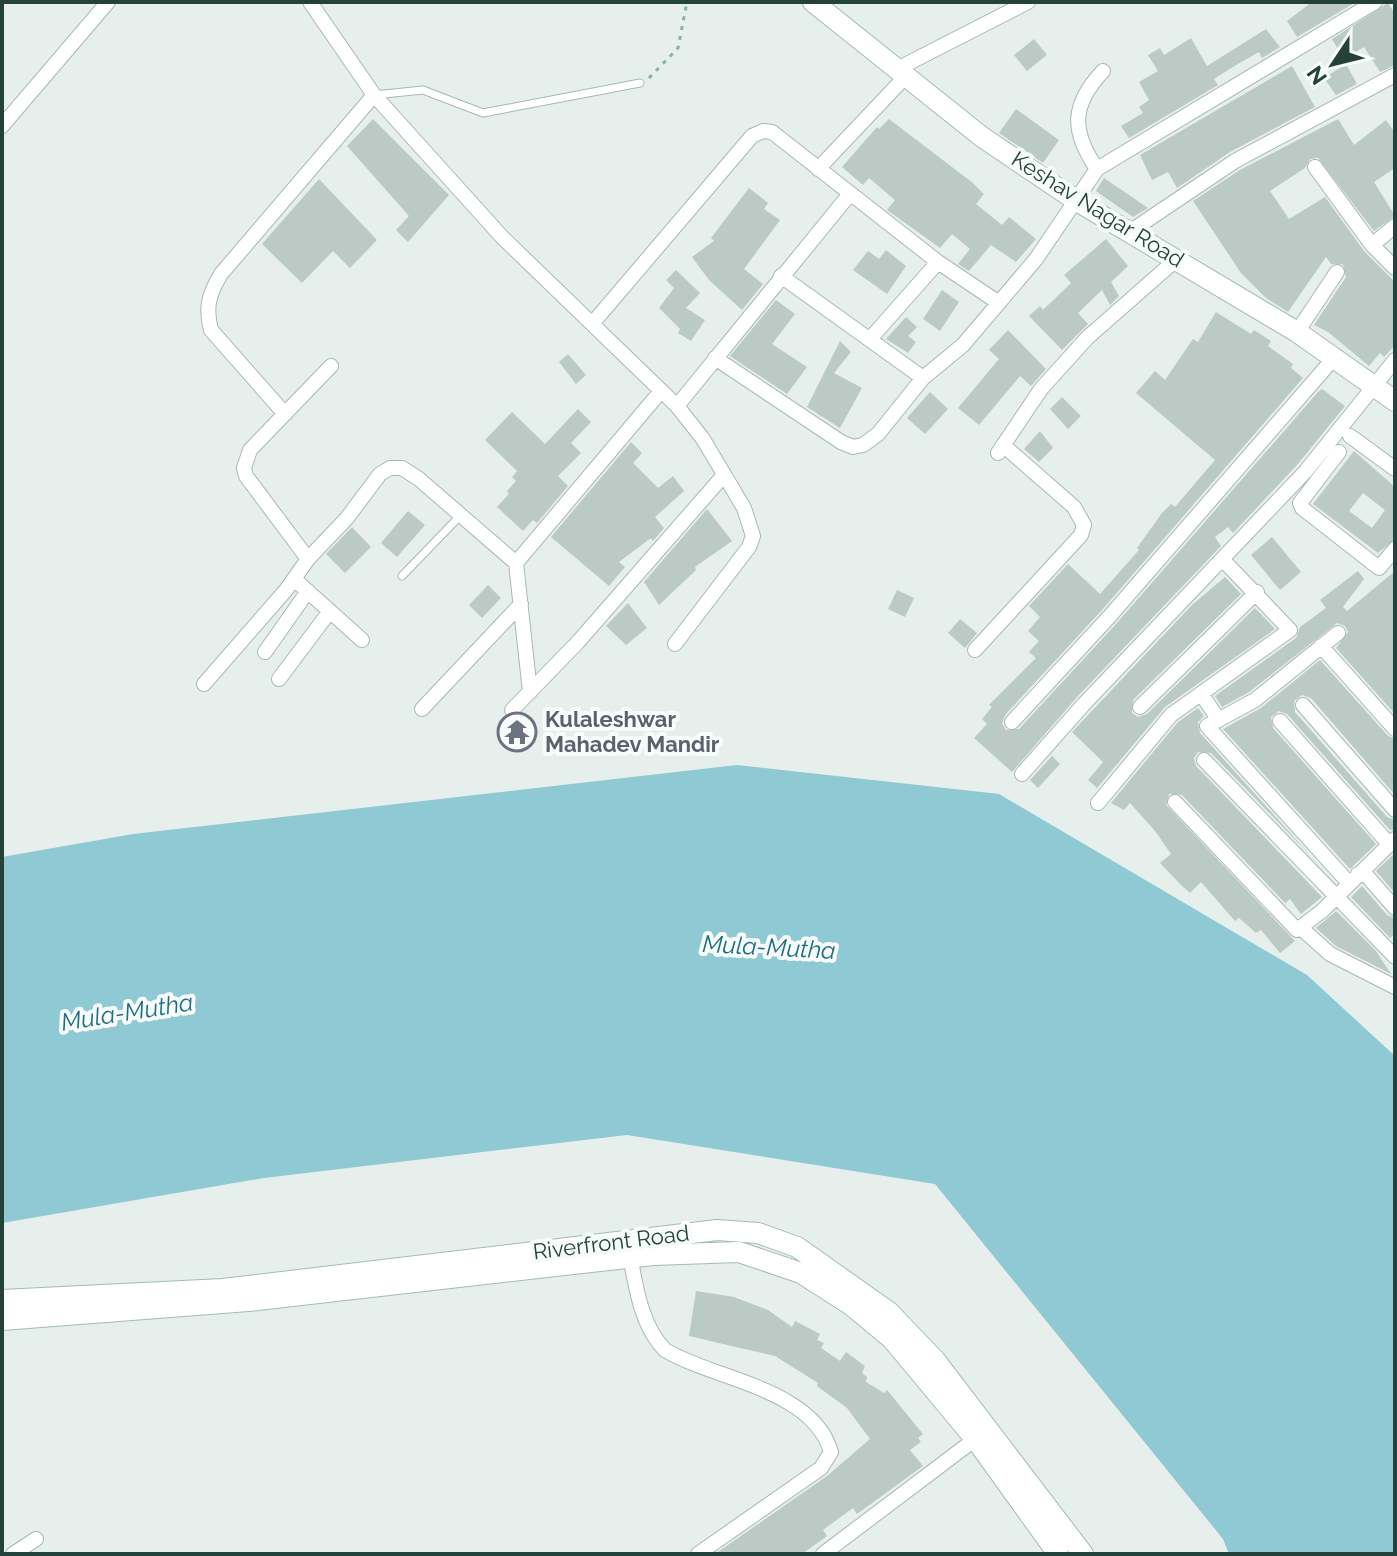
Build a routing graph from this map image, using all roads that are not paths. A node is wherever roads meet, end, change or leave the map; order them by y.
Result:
1 (108, 2) edge
2 (310, 2) edge
3 (813, 2) edge
4 (1028, 2) edge
5 (1375, 2) edge
6 (1103, 71) dead end
7 (902, 72) junction
8 (1395, 75) edge
9 (640, 83) road end
10 (374, 95) junction
11 (2, 126) edge
12 (1315, 167) dead end
13 (818, 169) junction
14 (1097, 169) junction
15 (849, 195) junction
16 (1077, 201) junction
17 (1395, 226) edge
18 (1131, 231) junction
19 (1372, 245) junction
20 (1178, 258) junction
21 (938, 262) junction
22 (1395, 268) edge
23 (1337, 272) dead end
24 (781, 276) junction
25 (999, 303) junction
26 (592, 324) junction
27 (1297, 332) junction
28 (870, 339) junction
29 (715, 358) junction
30 (1334, 358) junction
31 (1395, 360) edge
32 (331, 366) dead end
33 (923, 378) junction
34 (1373, 386) junction
35 (661, 391) junction
36 (1395, 401) edge
37 (677, 406) junction
38 (285, 414) junction
39 (1350, 436) dead end
40 (1339, 452) dead end
41 (1395, 469) edge
42 (724, 475) junction
43 (459, 517) junction
44 (1395, 549) edge
45 (308, 559) junction
46 (1223, 560) junction
47 (516, 563) junction
48 (402, 576) dead end
49 (294, 579) junction
50 (308, 591) junction
51 (1257, 592) junction
52 (521, 604) junction
53 (330, 611) junction
54 (1338, 633) dead end
55 (362, 640) dead end
56 (675, 644) dead end
57 (1321, 646) junction
58 (975, 650) dead end
59 (265, 652) dead end
60 (279, 679) dead end
61 (204, 684) dead end
62 (530, 692) junction
63 (1206, 701) dead end
64 (1303, 705) dead end
65 (1140, 707) dead end
66 (422, 709) dead end
67 (512, 710) dead end
68 (1219, 720) junction
69 (1280, 721) dead end
70 (1012, 722) dead end
71 (1395, 729) edge
72 (1204, 760) dead end
73 (1022, 774) dead end
74 (1175, 802) dead end
75 (1098, 803) dead end
76 (1278, 803) junction
77 (1395, 810) edge
78 (1261, 818) junction
79 (1392, 841) edge
80 (1353, 878) junction
81 (1335, 898) junction
82 (1395, 908) edge
83 (1302, 929) junction
84 (1395, 957) edge
85 (1395, 987) edge
86 (629, 1248) junction
87 (2, 1300) edge
88 (159, 1300) junction
89 (2, 1320) edge
90 (982, 1434) junction
91 (36, 1539) dead end
92 (1064, 1549) edge
93 (13, 1554) edge
94 (698, 1554) edge
95 (823, 1554) edge

1 - 11 street
2 - 10 street
3 - 7 street, Keshav Nagar Road
4 - 7 street
5 - 14 street
6 - 14 street
7 - 13 street
7 - 16 street, Keshav Nagar Road
8 - 18 street
9 - 10 lane
10 - 26 street
10 - 38 street
12 - 19 street
13 - 15 street
13 - 26 street
14 - 16 street
15 - 21 street
15 - 24 street
16 - 18 street, Keshav Nagar Road
16 - 25 street
17 - 19 street
18 - 20 street, Keshav Nagar Road
19 - 22 street
20 - 27 street, Keshav Nagar Road
20 - 58 street
21 - 25 street
21 - 28 street
23 - 27 street
24 - 28 street
24 - 29 street
25 - 33 street
26 - 35 street
27 - 30 street, Keshav Nagar Road
28 - 33 street
29 - 33 street
29 - 37 street
30 - 34 street, Keshav Nagar Road
30 - 70 street
31 - 34 street
32 - 38 street
34 - 36 street, Keshav Nagar Road
34 - 46 street
35 - 37 street
35 - 47 street
37 - 42 street
38 - 45 street
39 - 41 street
40 - 44 street
42 - 56 street
42 - 62 street
43 - 45 street
43 - 47 street
43 - 48 lane
45 - 49 street
46 - 51 street
46 - 73 street
47 - 52 street
49 - 50 street
49 - 61 street
50 - 53 street
50 - 59 street
51 - 65 street
51 - 75 street
52 - 62 street
52 - 66 street
53 - 55 street
53 - 60 street
54 - 57 street
57 - 68 street
57 - 71 street
62 - 67 street
63 - 68 street
64 - 77 street
68 - 76 street
69 - 79 street
72 - 78 street
74 - 83 street
76 - 78 street
76 - 80 street
78 - 81 street
79 - 80 street
80 - 81 street
80 - 82 street
81 - 83 street
81 - 84 street
83 - 85 street
86 - 88 street, Riverfront Road
86 - 90 street, Riverfront Road
86 - 94 street
87 - 88 street, Riverfront Road
88 - 89 street, Riverfront Road
90 - 92 street, Riverfront Road
90 - 95 street
91 - 93 street

